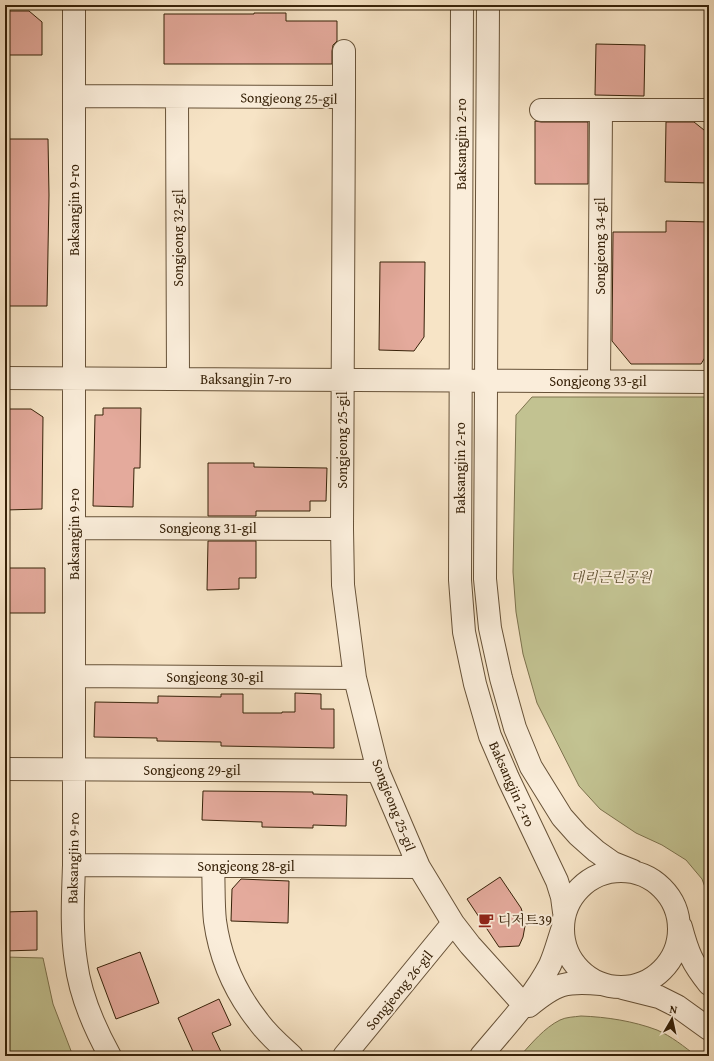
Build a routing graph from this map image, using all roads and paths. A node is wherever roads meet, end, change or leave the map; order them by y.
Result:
1 (74, 5) edge
2 (462, 5) edge
3 (488, 5) edge
4 (344, 51) dead end
5 (75, 96) junction
6 (177, 97) junction
7 (344, 97) junction
8 (541, 110) dead end
9 (601, 110) junction
10 (709, 110) edge
11 (5, 378) edge
12 (74, 378) junction
13 (178, 379) junction
14 (342, 380) junction
15 (460, 380) junction
16 (486, 380) junction
17 (599, 381) junction
18 (709, 382) edge
19 (74, 528) junction
20 (342, 528) junction
21 (74, 676) junction
22 (355, 678) junction
23 (5, 770) edge
24 (74, 770) junction
25 (378, 772) junction
26 (74, 864) junction
27 (213, 866) junction
28 (419, 867) junction
29 (633, 871) junction
30 (679, 919) junction
31 (563, 921) junction
32 (453, 923) junction
33 (709, 984) edge
34 (609, 986) junction
35 (523, 1004) junction
36 (709, 1029) edge
37 (499, 1034) junction
38 (110, 1056) edge
39 (292, 1056) edge
40 (344, 1056) edge
41 (481, 1056) edge

1 - 5 street, Baksangjin 9-ro
2 - 15 street, Baksangjin 2-ro
3 - 16 street, Baksangjin 2-ro
4 - 7 street
5 - 6 street, Songjeong 25-gil
5 - 12 street, Baksangjin 9-ro
6 - 7 street, Songjeong 25-gil
6 - 13 street, Songjeong 32-gil
7 - 14 street, Songjeong 25-gil
8 - 9 street
9 - 10 street
9 - 17 street, Songjeong 34-gil
11 - 12 street, Baksangjin 7-ro
12 - 13 street, Baksangjin 7-ro
12 - 19 street, Baksangjin 9-ro
13 - 14 street, Baksangjin 7-ro
14 - 15 street, Baksangjin 7-ro
14 - 20 street, Songjeong 25-gil
15 - 16 street, Baksangjin 7-ro
15 - 31 street, Baksangjin 2-ro
16 - 17 street, Songjeong 33-gil
16 - 29 street, Baksangjin 2-ro
17 - 18 street, Songjeong 33-gil
19 - 20 street, Songjeong 31-gil
19 - 21 street, Baksangjin 9-ro
20 - 22 street, Songjeong 25-gil
21 - 22 street, Songjeong 30-gil
21 - 24 street, Baksangjin 9-ro
22 - 25 street, Songjeong 25-gil
23 - 24 street, Songjeong 29-gil
24 - 25 street, Songjeong 29-gil
24 - 26 street, Baksangjin 9-ro
25 - 28 street, Songjeong 25-gil
26 - 27 street, Songjeong 28-gil
26 - 38 street, Baksangjin 9-ro
27 - 28 street, Songjeong 28-gil
27 - 39 street
28 - 32 street, Songjeong 25-gil
29 - 30 street
29 - 31 street
30 - 33 street
30 - 34 street
31 - 34 street
31 - 35 street
32 - 35 street, Songjeong 25-gil
32 - 40 street, Songjeong 26-gil
34 - 36 street
34 - 37 street
35 - 37 street
37 - 41 street

